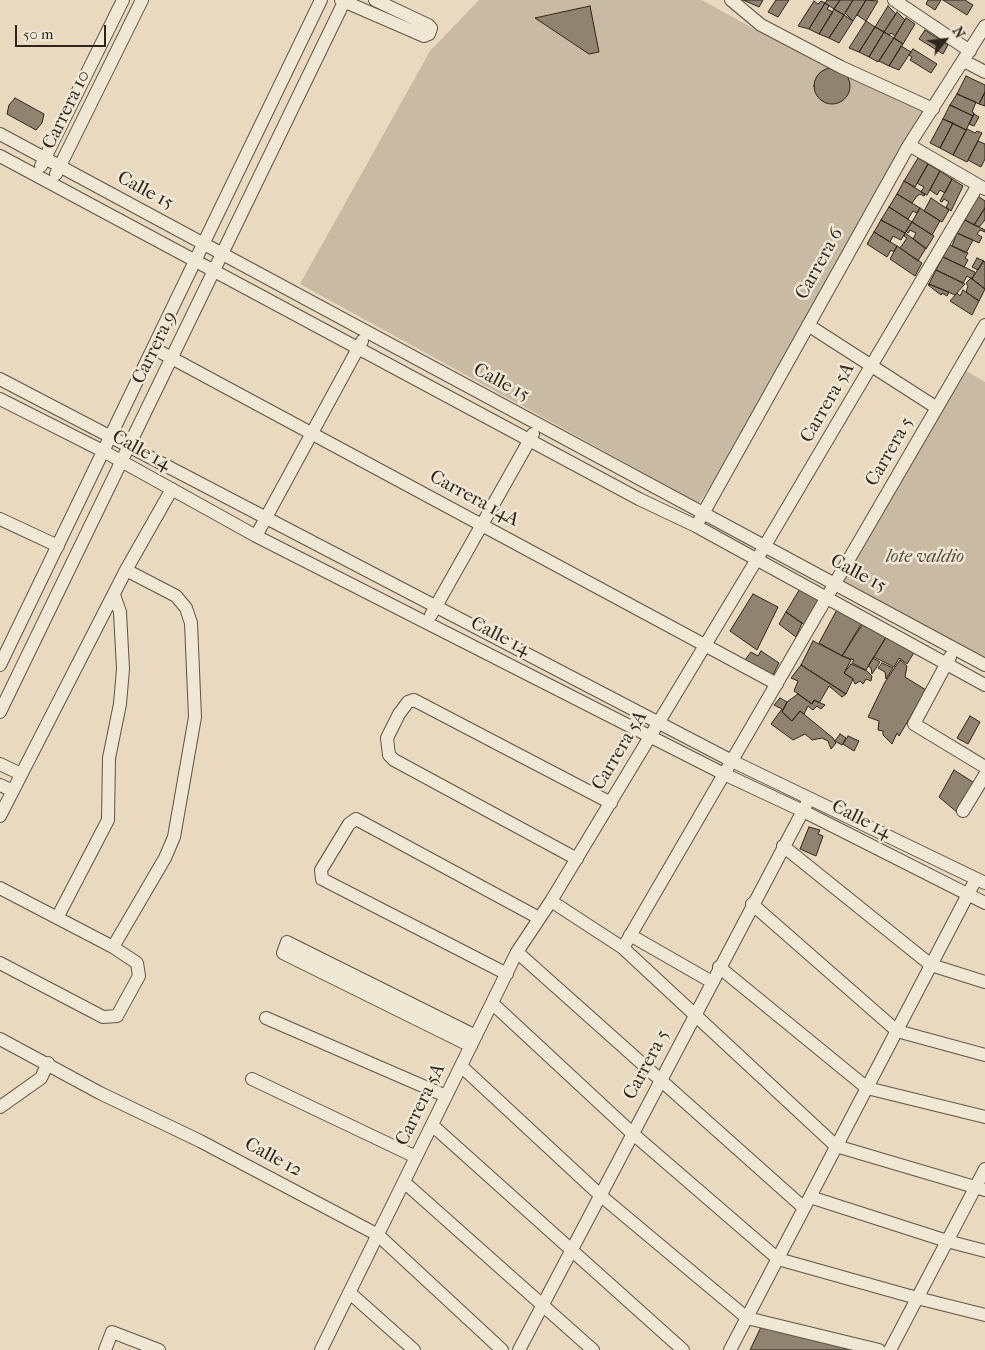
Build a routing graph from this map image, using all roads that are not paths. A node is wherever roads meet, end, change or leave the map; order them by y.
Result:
1 (123, 0) edge
2 (142, 0) edge
3 (321, 0) edge
4 (343, 0) edge
5 (375, 0) edge
6 (894, 0) edge
7 (731, 1) edge
8 (985, 26) edge
9 (967, 56) junction
10 (985, 72) edge
11 (933, 109) junction
12 (0, 134) edge
13 (909, 145) junction
14 (0, 156) edge
15 (45, 159) junction
16 (60, 166) junction
17 (37, 175) junction
18 (51, 183) junction
19 (982, 187) edge
20 (203, 244) junction
21 (222, 254) junction
22 (195, 260) junction
23 (214, 270) junction
24 (808, 325) junction
25 (985, 325) edge
26 (367, 332) junction
27 (153, 348) junction
28 (358, 348) junction
29 (172, 358) junction
30 (872, 366) junction
31 (0, 379) edge
32 (0, 399) edge
33 (937, 408) junction
34 (539, 425) junction
35 (312, 433) junction
36 (110, 436) junction
37 (530, 441) junction
38 (129, 447) junction
39 (103, 451) junction
40 (121, 462) junction
41 (172, 490) junction
42 (704, 512) junction
43 (0, 518) edge
44 (266, 518) junction
45 (482, 525) junction
46 (696, 526) junction
47 (256, 536) junction
48 (58, 546) junction
49 (766, 546) junction
50 (758, 559) junction
51 (126, 570) junction
52 (835, 583) junction
53 (114, 595) junction
54 (827, 597) junction
55 (435, 608) junction
56 (427, 621) junction
57 (706, 645) junction
58 (4, 648) edge
59 (955, 648) junction
60 (947, 663) junction
61 (0, 665) edge
62 (985, 665) edge
63 (776, 684) junction
64 (985, 685) edge
65 (0, 712) edge
66 (660, 722) junction
67 (651, 736) junction
68 (732, 761) junction
69 (0, 764) edge
70 (985, 767) edge
71 (21, 774) junction
72 (724, 774) junction
73 (985, 775) edge
74 (0, 785) edge
75 (13, 791) junction
76 (809, 799) junction
77 (610, 803) junction
78 (803, 811) junction
79 (962, 811) dead end
80 (0, 816) edge
81 (783, 846) junction
82 (577, 859) junction
83 (980, 881) edge
84 (0, 888) edge
85 (967, 896) junction
86 (551, 901) junction
87 (985, 903) edge
88 (752, 904) junction
89 (57, 918) junction
90 (539, 918) junction
91 (630, 936) junction
92 (113, 947) junction
93 (623, 948) junction
94 (517, 952) junction
95 (0, 963) edge
96 (931, 966) junction
97 (719, 967) junction
98 (507, 974) junction
99 (712, 982) junction
100 (985, 982) edge
101 (492, 1003) junction
102 (695, 1013) junction
103 (266, 1018) dead end
104 (897, 1031) junction
105 (0, 1039) edge
106 (473, 1041) junction
107 (985, 1055) edge
108 (48, 1063) junction
109 (461, 1066) junction
110 (252, 1079) dead end
111 (660, 1080) junction
112 (867, 1088) junction
113 (446, 1096) junction
114 (0, 1108) edge
115 (985, 1117) edge
116 (432, 1125) junction
117 (632, 1133) junction
118 (836, 1146) junction
119 (416, 1157) junction
120 (985, 1169) edge
121 (404, 1182) junction
122 (980, 1189) edge
123 (600, 1195) junction
124 (807, 1202) junction
125 (378, 1235) junction
126 (947, 1241) junction
127 (572, 1250) junction
128 (985, 1251) edge
129 (778, 1259) junction
130 (350, 1292) junction
131 (917, 1298) junction
132 (542, 1306) junction
133 (985, 1315) edge
134 (747, 1318) junction
135 (324, 1349) edge
136 (105, 1350) edge
137 (159, 1350) edge
138 (414, 1350) edge
139 (502, 1350) edge
140 (519, 1350) edge
141 (593, 1350) edge
142 (684, 1350) edge
143 (730, 1350) edge
144 (879, 1350) edge
145 (890, 1350) edge

1 - 15 street, Carrera 10
2 - 16 street, Carrera 10
3 - 20 street, Carrera 9
4 - 5 street
4 - 21 street, Carrera 9
6 - 9 street
7 - 11 street
8 - 9 street, Carrera 6
9 - 10 street
9 - 11 street, Carrera 6
11 - 13 street, Carrera 6
12 - 15 street, Calle 15
13 - 19 street
13 - 24 street, Carrera 6
14 - 17 street, Calle 15
15 - 16 street, Calle 15
15 - 17 street, Carrera 10
16 - 18 street, Carrera 10
16 - 20 street, Calle 15
17 - 18 street, Calle 15
18 - 22 street, Calle 15
19 - 30 street, Carrera 5A
20 - 21 street, Calle 15
20 - 22 street, Carrera 9
21 - 23 street, Carrera 9
21 - 26 street, Calle 15
22 - 23 street, Calle 15
22 - 27 street, Carrera 9
23 - 28 street, Calle 15
23 - 29 street, Carrera 9
24 - 30 street
24 - 42 street, Carrera 6
25 - 33 street, Carrera 5
26 - 28 street
26 - 34 street, Calle 15
27 - 29 street, Carrera 14A
27 - 36 street, Carrera 9
28 - 35 street
28 - 37 street, Calle 15
29 - 35 street, Carrera 14A
29 - 38 street, Carrera 9
30 - 33 street
30 - 49 street, Carrera 5A
31 - 36 street, Calle 14
32 - 39 street, Calle 14
33 - 52 street, Carrera 5
34 - 37 street
34 - 42 street, Calle 15
35 - 44 street
35 - 45 street, Carrera 14A
36 - 38 street, Calle 14
36 - 39 street, Carrera 9
37 - 45 street
37 - 46 street, Calle 15
38 - 40 street, Carrera 9
38 - 44 street, Calle 14
39 - 40 street, Calle 14
39 - 48 street, Carrera 9
40 - 41 street, Calle 14
40 - 65 street, Carrera 9
41 - 47 street, Calle 14
41 - 51 street
42 - 46 street, Carrera 6
42 - 49 street, Calle 15
43 - 48 street
44 - 47 street
44 - 55 street, Calle 14
45 - 55 street
45 - 57 street, Carrera 14A
46 - 50 street, Calle 15
47 - 56 street, Calle 14
48 - 58 street, Carrera 9
49 - 50 street, Carrera 5A
49 - 52 street, Calle 15
50 - 54 street, Calle 15
50 - 57 street, Carrera 5A
51 - 53 street
51 - 92 street
52 - 54 street, Carrera 5
52 - 59 street, Calle 15
53 - 71 street
53 - 89 street
54 - 60 street, Calle 15
54 - 63 street, Carrera 5
55 - 56 street
55 - 66 street, Calle 14
56 - 67 street, Calle 14
57 - 63 street, Carrera 14A
57 - 66 street, Carrera 5A
58 - 61 street, Carrera 9
59 - 60 street
59 - 62 street, Calle 15
60 - 64 street, Calle 15
60 - 70 street
63 - 68 street, Carrera 5
66 - 67 street, Carrera 5A
66 - 68 street, Calle 14
67 - 72 street, Calle 14
67 - 77 street, Carrera 5A
68 - 72 street, Carrera 5
68 - 76 street, Calle 14
69 - 71 street
71 - 75 street
72 - 78 street, Calle 14
72 - 91 street, Carrera 5
73 - 79 street
74 - 75 street
75 - 80 street
76 - 78 street, Carrera 5
76 - 83 street, Calle 14
77 - 82 street, Carrera 5A
77 - 82 street
78 - 81 street, Carrera 5
78 - 85 street, Calle 14
81 - 88 street, Carrera 5
81 - 96 street
82 - 86 street, Carrera 5A
83 - 85 street
84 - 89 street
85 - 87 street, Calle 14
85 - 96 street
86 - 90 street, Carrera 5A
86 - 93 street
88 - 97 street, Carrera 5
88 - 104 street
89 - 92 street
90 - 94 street, Carrera 5A
90 - 98 street
91 - 93 street, Carrera 5
91 - 99 street
92 - 95 street
93 - 102 street
94 - 98 street, Carrera 5A
94 - 111 street
96 - 100 street
96 - 104 street
97 - 99 street, Carrera 5
97 - 112 street
98 - 101 street, Carrera 5A
99 - 102 street, Carrera 5
101 - 106 street, Carrera 5A
101 - 117 street
102 - 111 street, Carrera 5
102 - 118 street
103 - 113 street
104 - 107 street
104 - 112 street
105 - 108 street, Calle 12
106 - 106 street
106 - 109 street, Carrera 5A
108 - 114 street
108 - 125 street, Calle 12
109 - 113 street, Carrera 5A
109 - 123 street
110 - 119 street
111 - 117 street, Carrera 5
111 - 124 street
112 - 115 street
112 - 118 street
113 - 116 street, Carrera 5A
116 - 119 street, Carrera 5A
116 - 127 street
117 - 123 street, Carrera 5
117 - 129 street
118 - 122 street
118 - 124 street
119 - 121 street, Carrera 5A
120 - 122 street
121 - 125 street, Carrera 5A
121 - 132 street
122 - 126 street
123 - 127 street, Carrera 5
123 - 134 street
124 - 126 street
124 - 129 street
125 - 130 street, Carrera 5A
125 - 139 street, Calle 12
126 - 128 street
126 - 131 street
127 - 132 street, Carrera 5
127 - 142 street
129 - 131 street
129 - 134 street
130 - 135 street, Carrera 5A
130 - 138 street
131 - 133 street
131 - 145 street
132 - 140 street, Carrera 5
132 - 141 street
134 - 143 street
134 - 144 street
136 - 137 street

